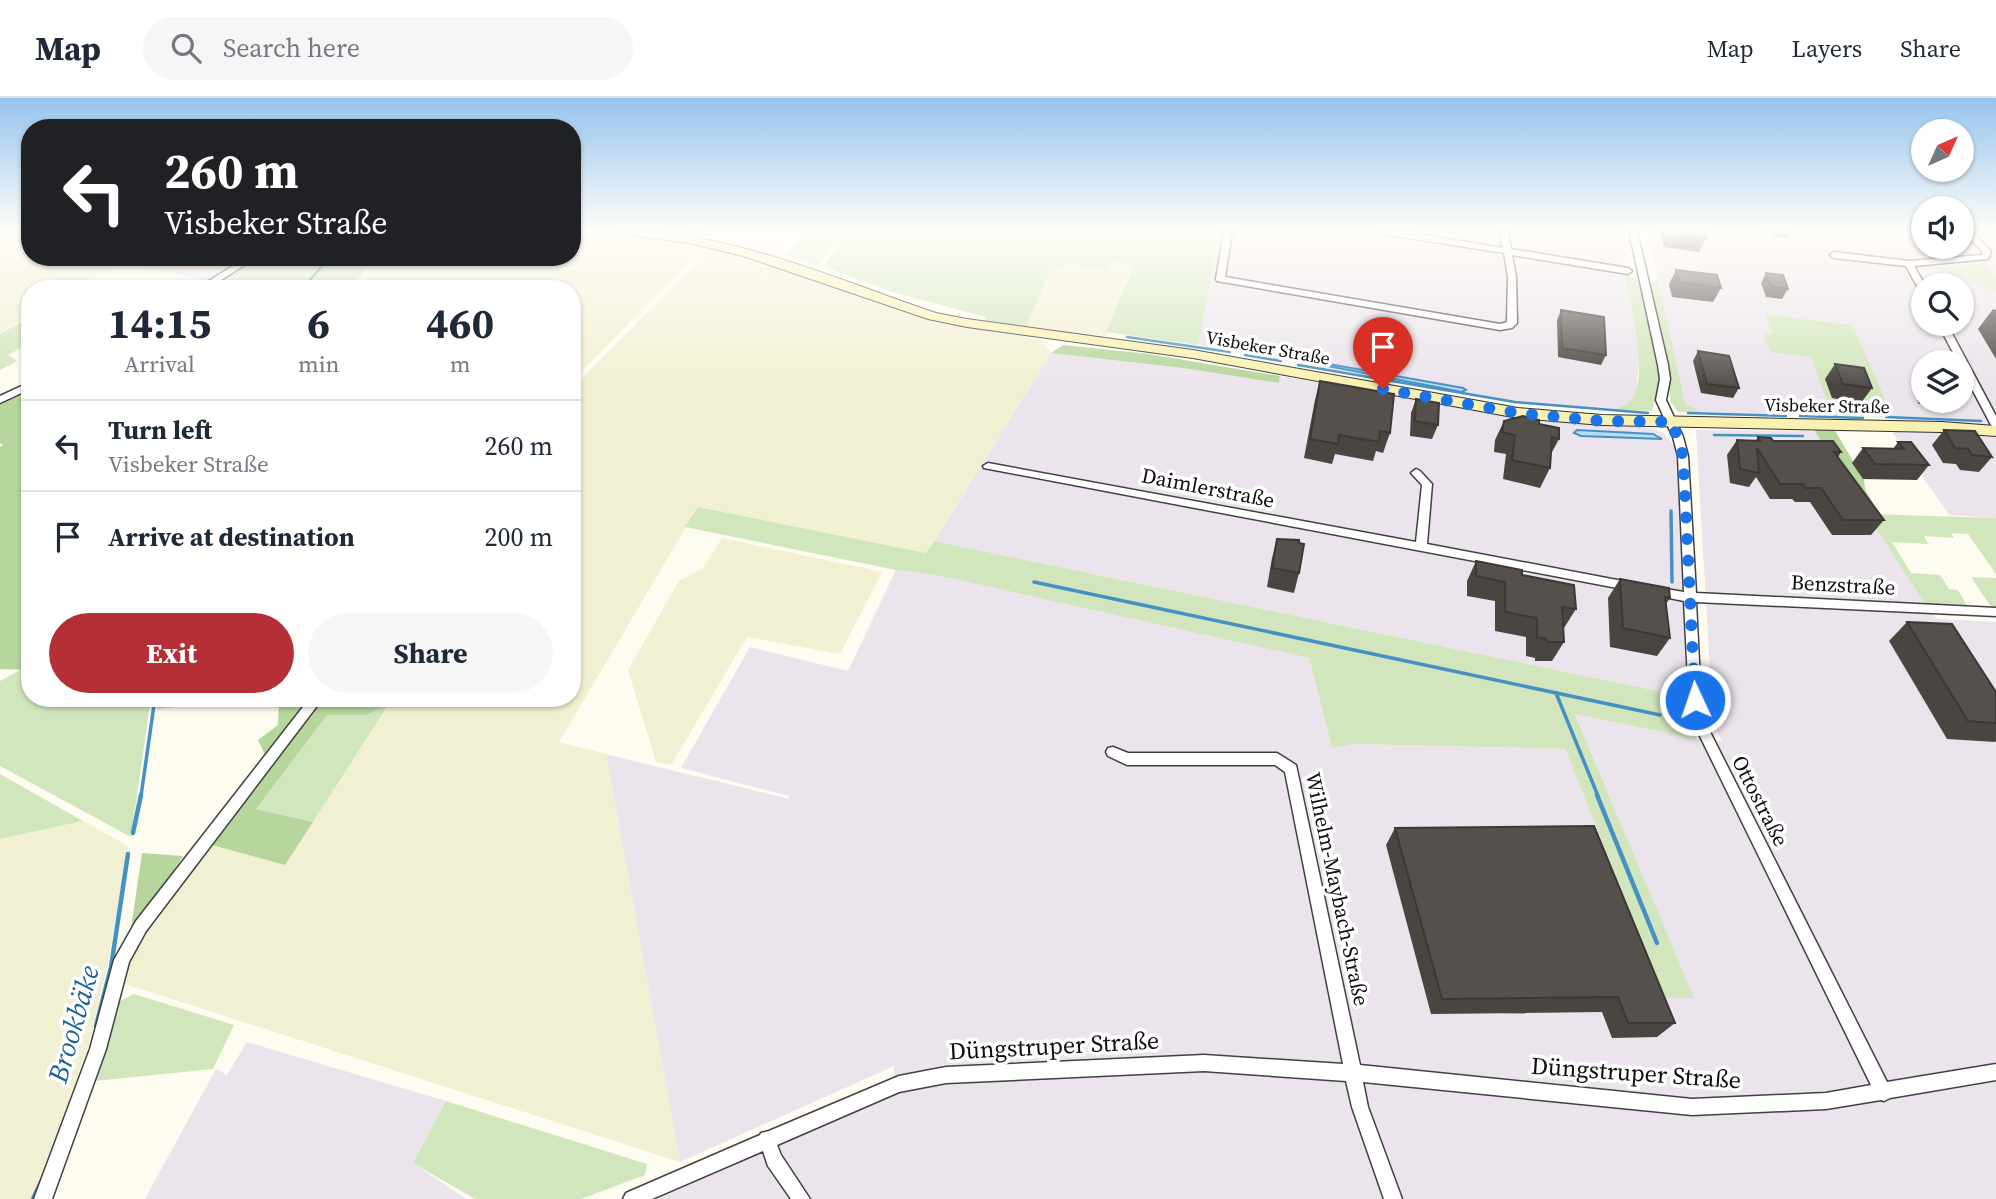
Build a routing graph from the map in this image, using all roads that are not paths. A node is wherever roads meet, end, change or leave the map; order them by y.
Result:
1 (833, 282) edge
2 (1240, 282) edge
3 (1511, 282) edge
4 (1645, 282) edge
5 (1948, 336) edge
6 (21, 390) edge
7 (0, 400) edge
8 (1672, 422) junction
9 (1996, 425) edge
10 (1996, 431) edge
11 (988, 467) dead end
12 (1416, 473) dead end
13 (1421, 547) junction
14 (1689, 597) junction
15 (1996, 612) edge
16 (310, 707) edge
17 (1113, 752) dead end
18 (1996, 1072) edge
19 (1355, 1073) junction
20 (1884, 1093) junction
21 (767, 1139) junction
22 (43, 1199) edge
23 (632, 1199) edge
24 (801, 1199) edge
25 (1393, 1199) edge

1 - 8 main road, Visbeker Straße
2 - 3 street
4 - 8 street, Ottostraße
5 - 9 street
6 - 7 street
8 - 10 main road, Visbeker Straße
8 - 14 street, Ottostraße
11 - 13 street, Daimlerstraße
12 - 13 street
13 - 14 street, Daimlerstraße
14 - 15 street, Benzstraße
14 - 20 street, Ottostraße
16 - 22 street
17 - 19 street, Wilhelm-Maybach-Straße
18 - 20 street, Düngstruper Straße
19 - 20 street, Düngstruper Straße
19 - 21 street, Düngstruper Straße
19 - 25 street
21 - 23 street, Düngstruper Straße
21 - 24 street

